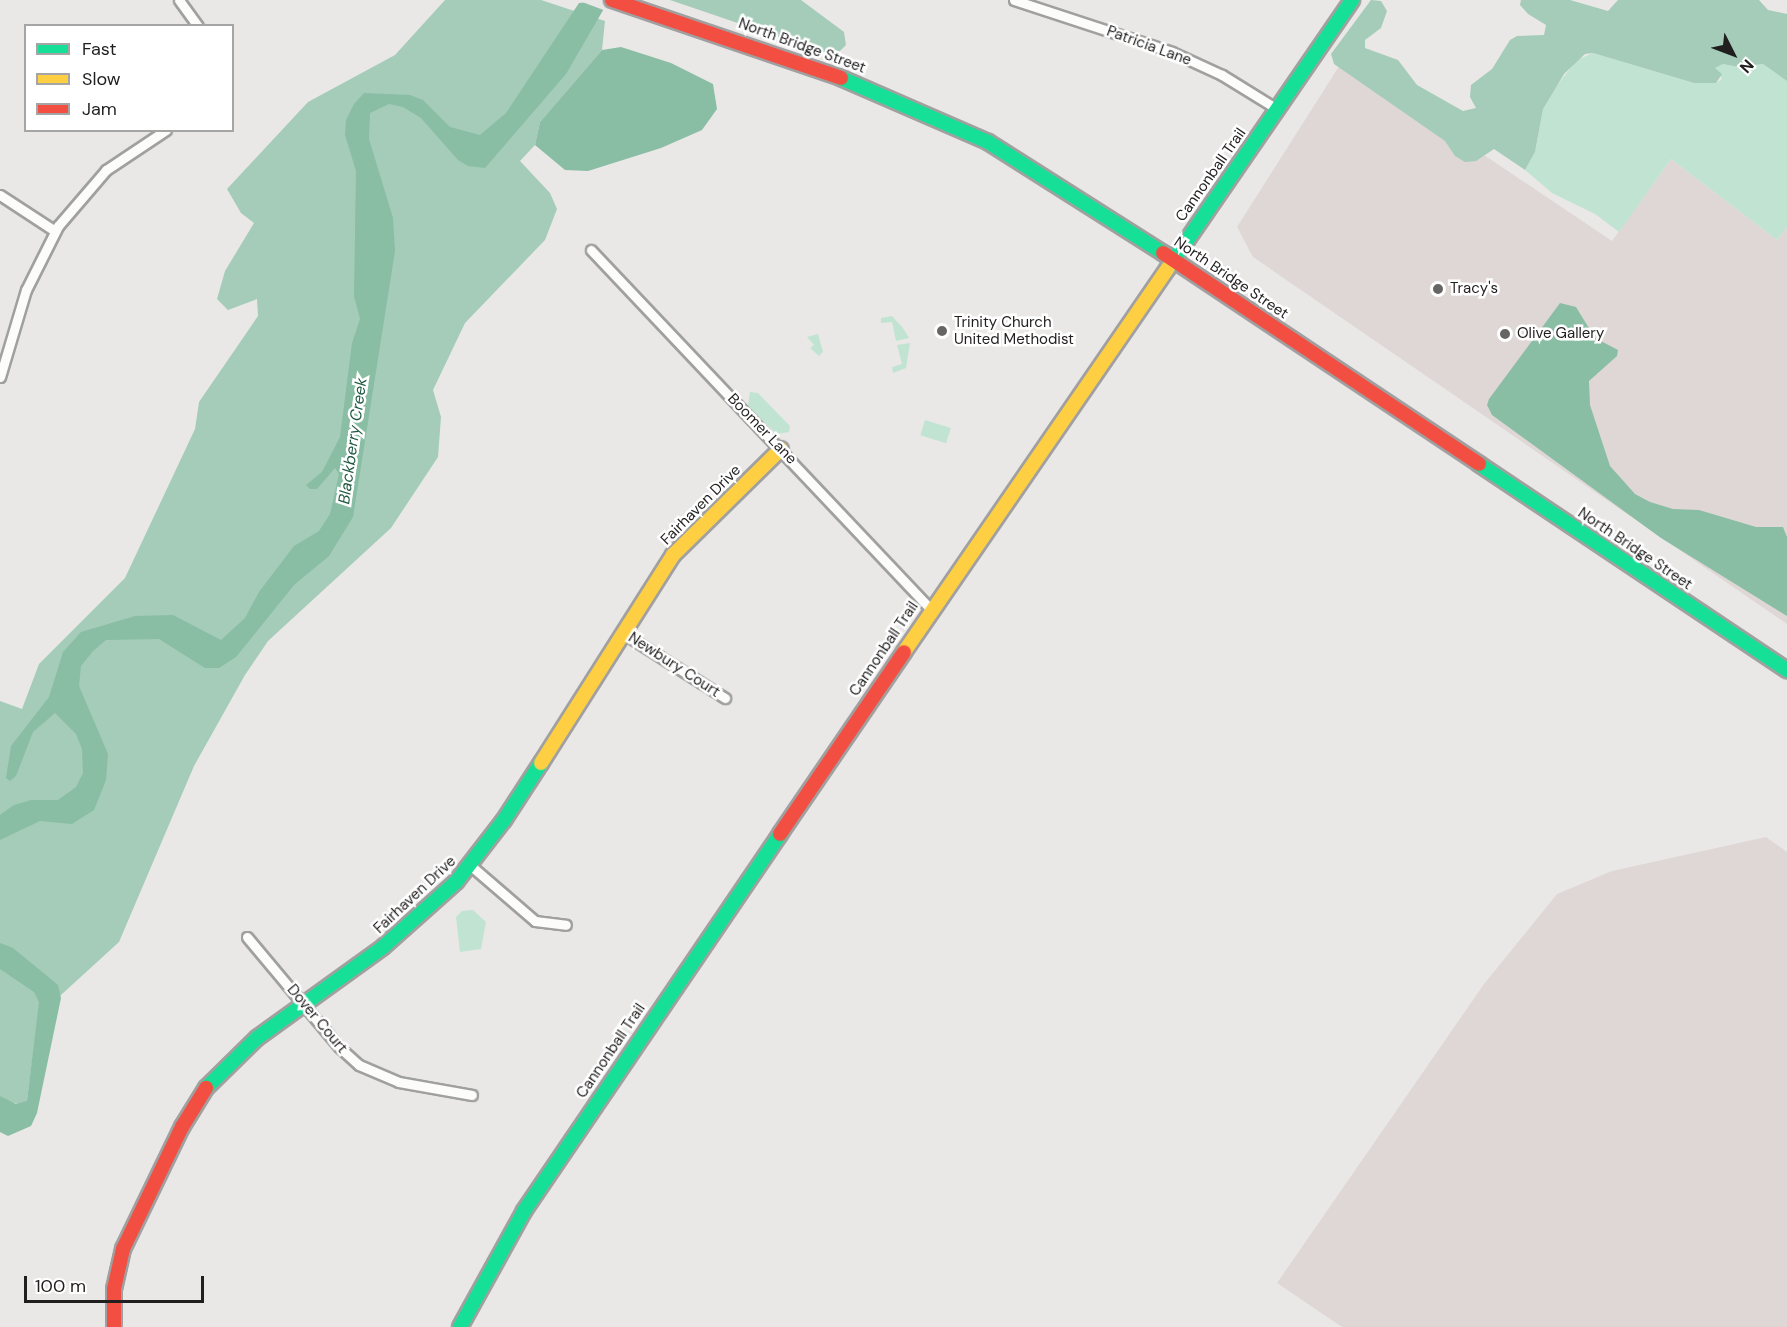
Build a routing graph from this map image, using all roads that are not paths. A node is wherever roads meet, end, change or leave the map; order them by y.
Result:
1 (179, 0) edge
2 (612, 0) edge
3 (1014, 0) edge
4 (1352, 0) edge
5 (197, 24) edge
6 (1277, 109) junction
7 (163, 132) edge
8 (0, 195) edge
9 (55, 231) junction
10 (591, 250) dead end
11 (1173, 259) junction
12 (0, 377) edge
13 (781, 449) junction
14 (932, 610) junction
15 (623, 633) junction
16 (1787, 670) edge
17 (725, 698) dead end
18 (470, 865) junction
19 (566, 926) dead end
20 (247, 937) dead end
21 (305, 1003) junction
22 (472, 1095) dead end
23 (114, 1327) edge
24 (459, 1327) edge

1 - 5 street
2 - 11 main road, North Bridge Street
3 - 6 street, Patricia Lane
4 - 6 main road, Cannonball Trail
6 - 11 main road, Cannonball Trail
7 - 9 street
8 - 9 street
9 - 12 street
10 - 13 street, Boomer Lane
11 - 14 main road, Cannonball Trail
11 - 16 main road, North Bridge Street
13 - 14 street, Boomer Lane
13 - 15 main road, Fairhaven Drive
14 - 24 main road, Cannonball Trail
15 - 17 street, Newbury Court
15 - 18 main road, Fairhaven Drive
18 - 19 street
18 - 21 main road, Fairhaven Drive
20 - 21 street, Dover Court
21 - 22 street, Dover Court
21 - 23 main road, Fairhaven Drive

